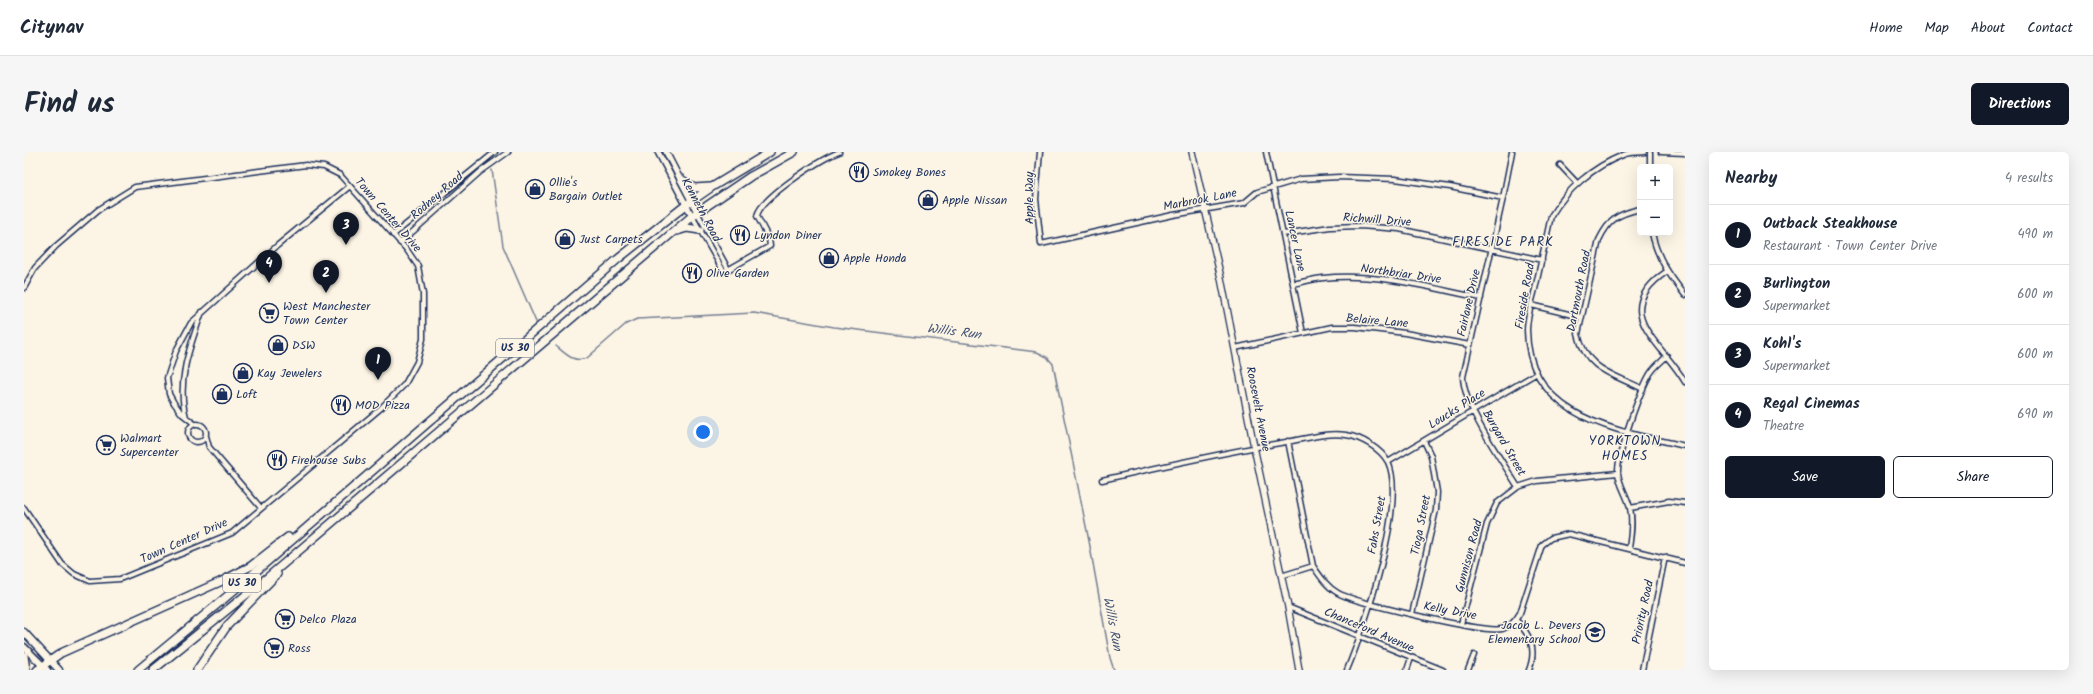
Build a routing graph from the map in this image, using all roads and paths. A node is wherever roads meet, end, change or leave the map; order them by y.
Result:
1 (495, 152) edge
2 (508, 152) edge
3 (658, 152) edge
4 (666, 152) edge
5 (770, 152) edge
6 (794, 152) edge
7 (839, 152) edge
8 (1040, 152) edge
9 (1192, 152) edge
10 (1266, 152) edge
11 (1512, 152) edge
12 (1645, 152) edge
13 (1650, 152) edge
14 (1661, 152) edge
15 (1685, 153) edge
16 (1650, 164) edge
17 (1560, 165) dead end
18 (681, 179) junction
19 (1577, 183) junction
20 (350, 186) junction
21 (712, 187) junction
22 (1273, 187) junction
23 (1504, 198) junction
24 (689, 203) junction
25 (1205, 210) junction
26 (1637, 210) edge
27 (695, 214) junction
28 (700, 230) junction
29 (675, 232) junction
30 (1283, 234) junction
31 (393, 235) junction
32 (1653, 236) edge
33 (400, 243) junction
34 (1040, 244) joint
35 (1492, 248) junction
36 (1542, 260) junction
37 (728, 270) junction
38 (1666, 272) junction
39 (1293, 284) junction
40 (24, 288) edge
41 (1685, 295) edge
42 (1481, 298) junction
43 (1531, 305) junction
44 (202, 312) junction
45 (1581, 317) junction
46 (1303, 333) junction
47 (1470, 345) junction
48 (1235, 348) junction
49 (1667, 356) junction
50 (1537, 373) junction
51 (1685, 382) edge
52 (1643, 389) junction
53 (1473, 410) junction
54 (187, 419) junction
55 (196, 425) junction
56 (189, 429) junction
57 (1628, 432) junction
58 (206, 436) junction
59 (1424, 441) junction
60 (196, 442) junction
61 (1288, 442) junction
62 (1685, 446) edge
63 (209, 447) junction
64 (1254, 447) junction
65 (1388, 462) junction
66 (1618, 473) junction
67 (1102, 480) dead end
68 (1518, 487) junction
69 (346, 494) junction
70 (1685, 503) edge
71 (24, 508) edge
72 (261, 508) junction
73 (1630, 508) junction
74 (1630, 548) junction
75 (299, 550) junction
76 (1665, 558) junction
77 (1685, 563) edge
78 (1313, 566) junction
79 (1281, 576) junction
80 (1371, 605) junction
81 (1288, 607) junction
82 (1412, 614) junction
83 (1516, 620) junction
84 (1461, 624) junction
85 (24, 632) edge
86 (1361, 637) junction
87 (24, 647) edge
88 (1474, 655) dead end
89 (24, 656) edge
90 (1411, 658) junction
91 (50, 660) junction
92 (42, 668) edge
93 (26, 670) edge
94 (59, 670) edge
95 (138, 670) edge
96 (153, 670) edge
97 (196, 670) edge
98 (1299, 670) edge
99 (1347, 670) edge
100 (1407, 670) edge
101 (1443, 670) edge
102 (1468, 670) edge
103 (1529, 670) edge
104 (1642, 670) edge

1 - 31 street, Rodney Road
2 - 33 street, Rodney Road
3 - 24 street, Kenneth Road
4 - 18 street, Kenneth Road
5 - 21 highway, US 30 / US 30
6 - 27 highway, US 30 / US 30
7 - 37 street
8 - 34 street, Apple Way
9 - 25 main road, Roosevelt Avenue
10 - 22 street, Lancer Lane
11 - 23 street, Fairlane Drive
12 - 19 street, Fireside Road
13 - 16 street
14 - 15 street
17 - 19 street
18 - 21 highway
18 - 24 street, Kenneth Road
19 - 36 street, Fireside Road
20 - 31 street, Town Center Drive
20 - 40 street, Town Center Drive
20 - 44 street
21 - 24 highway, US 30 / US 30
22 - 23 street, Marbrook Lane
22 - 25 street, Marbrook Lane
22 - 30 street, Lancer Lane
23 - 35 street, Fairlane Drive
24 - 27 street, Kenneth Road
24 - 69 highway, US 30 / US 30
25 - 34 street, Marbrook Lane
25 - 48 main road, Roosevelt Avenue
26 - 45 street, Dartmouth Road
27 - 28 street, Kenneth Road
27 - 29 highway, US 30 / US 30
27 - 37 street, Kenneth Road
28 - 29 highway
28 - 37 street, Kenneth Road
29 - 75 highway, US 30 / US 30
30 - 35 street, Richwill Drive
30 - 39 street, Lancer Lane
31 - 33 street, Town Center Drive
32 - 38 street
33 - 72 street, Town Center Drive
35 - 36 street, Richwill Drive
35 - 42 street, Fairlane Drive
36 - 43 street, Fireside Road
38 - 41 street
38 - 49 street
39 - 42 street, Northbriar Drive
39 - 46 street, Lancer Lane
42 - 47 street, Fairlane Drive
43 - 45 street
43 - 50 street, Fireside Road
44 - 54 street
44 - 54 street
45 - 52 street, Dartmouth Road
46 - 47 street, Belaire Lane
46 - 48 street, Belaire Lane
47 - 53 street, Fairlane Drive
48 - 64 main road, Roosevelt Avenue
49 - 51 street
49 - 52 street
50 - 53 street, Loucks Place
50 - 57 street, Fireside Road
52 - 57 street
53 - 59 street, Loucks Place
53 - 68 street, Burgard Street
54 - 55 street
54 - 56 street
55 - 56 street
55 - 58 street
56 - 60 street
57 - 62 street, Fireside Road
57 - 66 street
58 - 60 street
58 - 63 street
59 - 65 street, Loucks Place
59 - 82 street, Tioga Street
60 - 63 street
61 - 64 street
61 - 65 street
61 - 78 street, Kelly Drive
63 - 72 street
64 - 67 street
64 - 79 main road, Roosevelt Avenue
65 - 80 street, Fahs Street
66 - 68 street, Gunnison Road
66 - 73 street
68 - 84 street, Gunnison Road
69 - 91 highway
69 - 95 highway, US 30 / US 30
70 - 73 street
71 - 72 street, Town Center Drive
73 - 74 street
74 - 76 street
74 - 83 street
75 - 96 highway, US 30 / US 30
75 - 97 highway
76 - 77 street
76 - 104 street, Priority Road
78 - 79 street
78 - 80 street, Kelly Drive
79 - 81 main road, Roosevelt Avenue
80 - 82 street, Kelly Drive
80 - 86 street, Fahs Street
81 - 86 street, Chanceford Avenue
81 - 98 main road, Roosevelt Avenue
82 - 84 street, Kelly Drive
83 - 84 street, Kelly Drive
83 - 103 street
85 - 91 main road
86 - 90 street, Chanceford Avenue
86 - 99 street, Fahs Street
87 - 92 main road
88 - 102 street
89 - 93 highway
90 - 100 street
90 - 101 street, Chanceford Avenue
91 - 92 highway
91 - 94 main road

